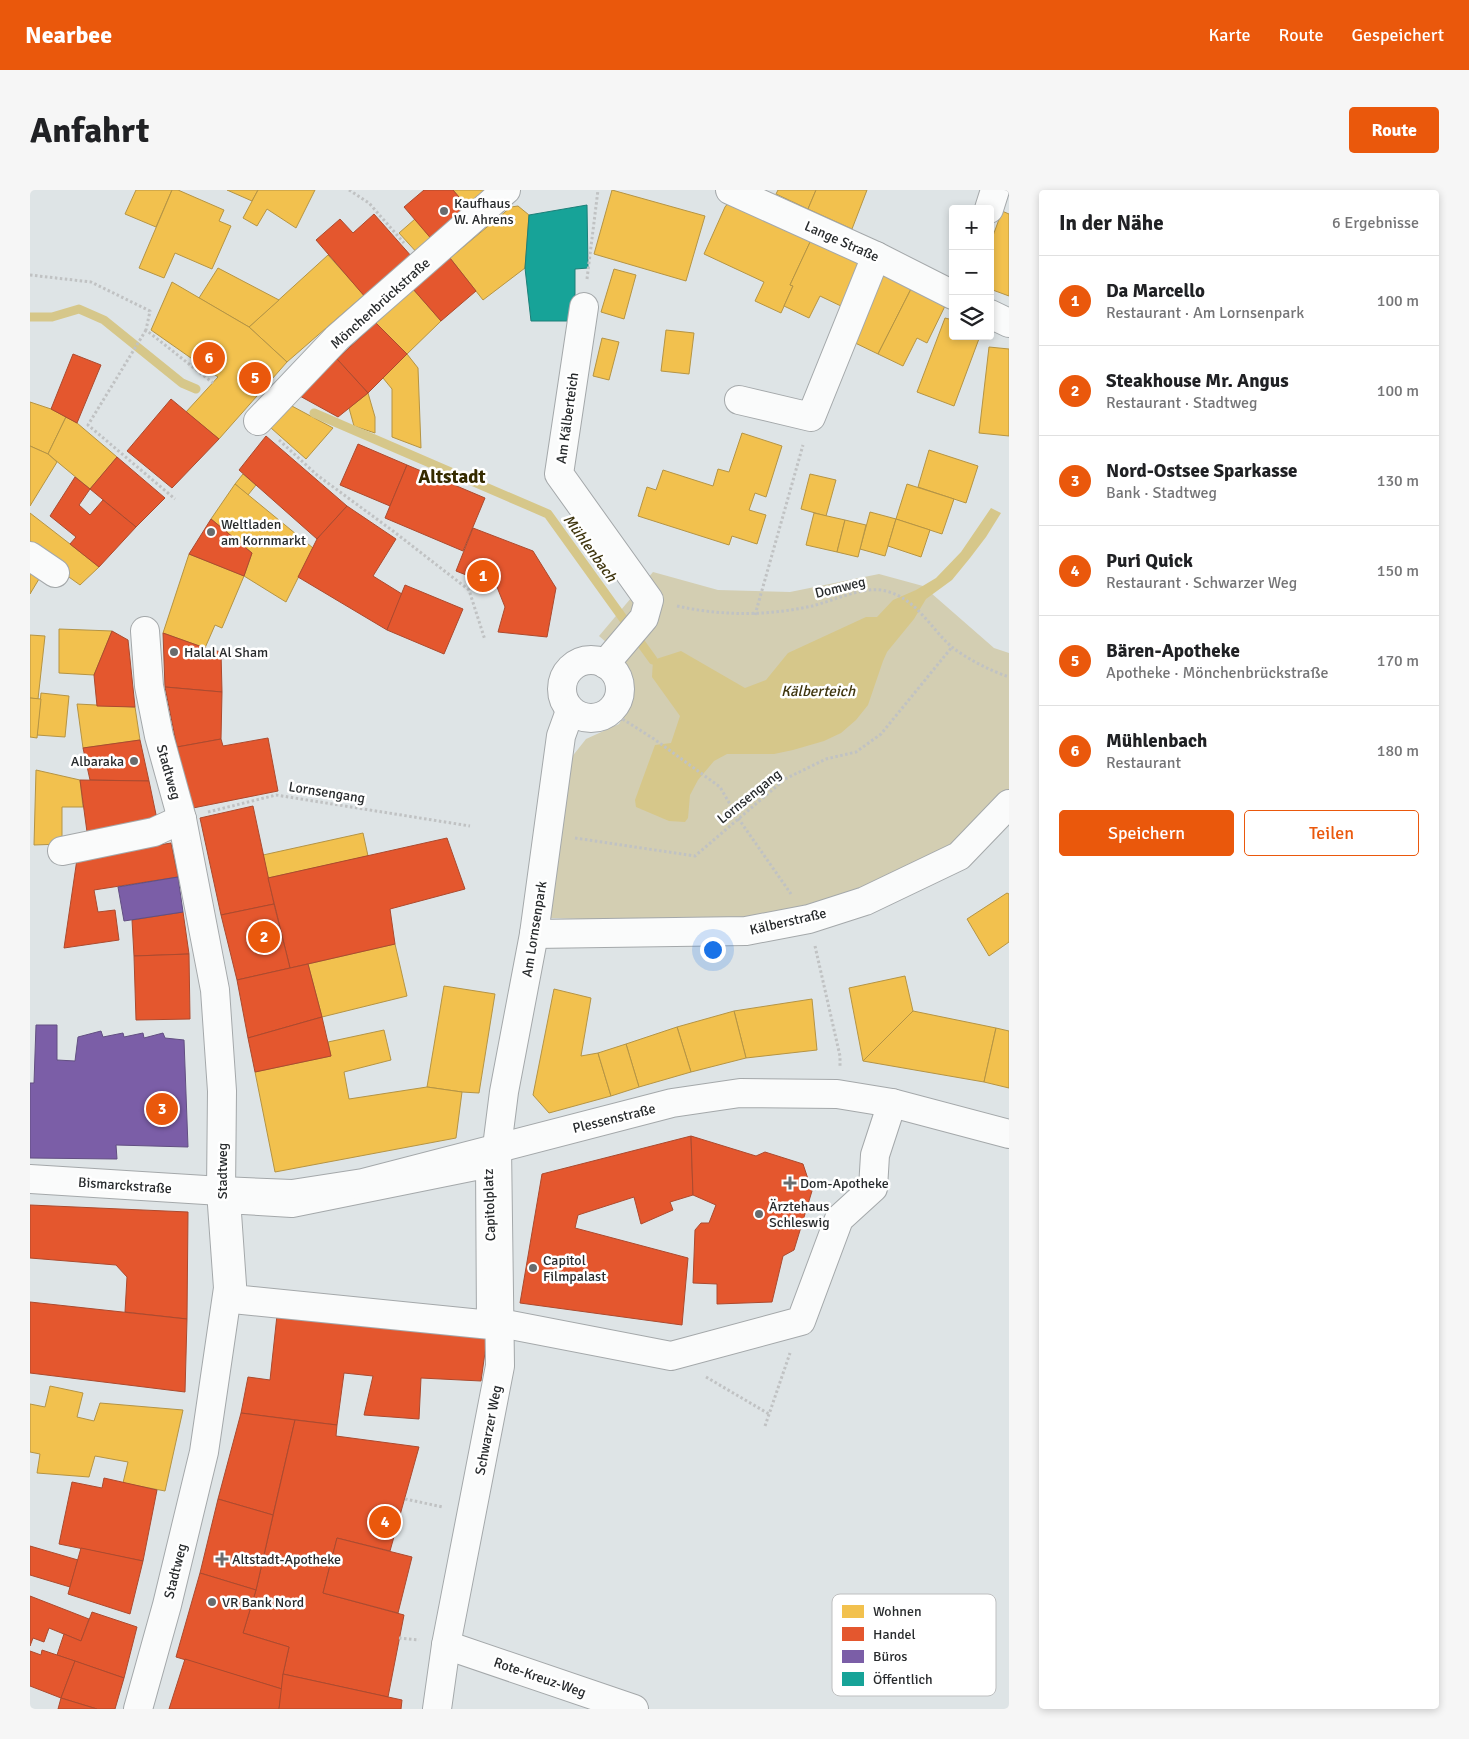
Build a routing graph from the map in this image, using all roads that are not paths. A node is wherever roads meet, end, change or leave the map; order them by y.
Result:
1 (506, 190) edge
2 (730, 190) edge
3 (995, 190) edge
4 (990, 205) edge
5 (876, 256) junction
6 (949, 293) edge
7 (584, 307) road end
8 (994, 316) edge
9 (1009, 323) edge
10 (739, 400) dead end
11 (258, 421) road end
12 (30, 556) edge
13 (55, 573) dead end
14 (145, 631) dead end
15 (612, 656) junction
16 (570, 711) junction
17 (1009, 804) edge
18 (182, 819) junction
19 (62, 851) dead end
20 (534, 934) junction
21 (892, 1103) junction
22 (1009, 1134) edge
23 (497, 1147) junction
24 (30, 1179) edge
25 (220, 1191) junction
26 (233, 1300) joint
27 (500, 1323) junction
28 (435, 1643) junction
29 (138, 1709) edge
30 (436, 1709) edge
31 (634, 1709) edge

1 - 11 street, Mönchenbrückstraße
2 - 5 street, Lange Straße
3 - 4 street
5 - 6 street, Lange Straße
5 - 10 street
7 - 15 street, Am Kälberteich
8 - 9 street
12 - 13 street
14 - 18 street, Stadtweg
15 - 16 street
15 - 16 street
16 - 20 street, Am Lornsenpark
17 - 20 street, Kälberstraße
18 - 19 street
18 - 25 street, Stadtweg
20 - 23 street, Am Lornsenpark
21 - 22 street, Plessenstraße
21 - 23 street, Plessenstraße
21 - 27 street
23 - 25 street, Plessenstraße
23 - 27 street, Schwarzer Weg
24 - 25 street, Bismarckstraße
25 - 29 street, Stadtweg
26 - 26 street, Capitolplatz
27 - 28 street, Schwarzer Weg
28 - 30 street, Schwarzer Weg
28 - 31 street, Rote-Kreuz-Weg

